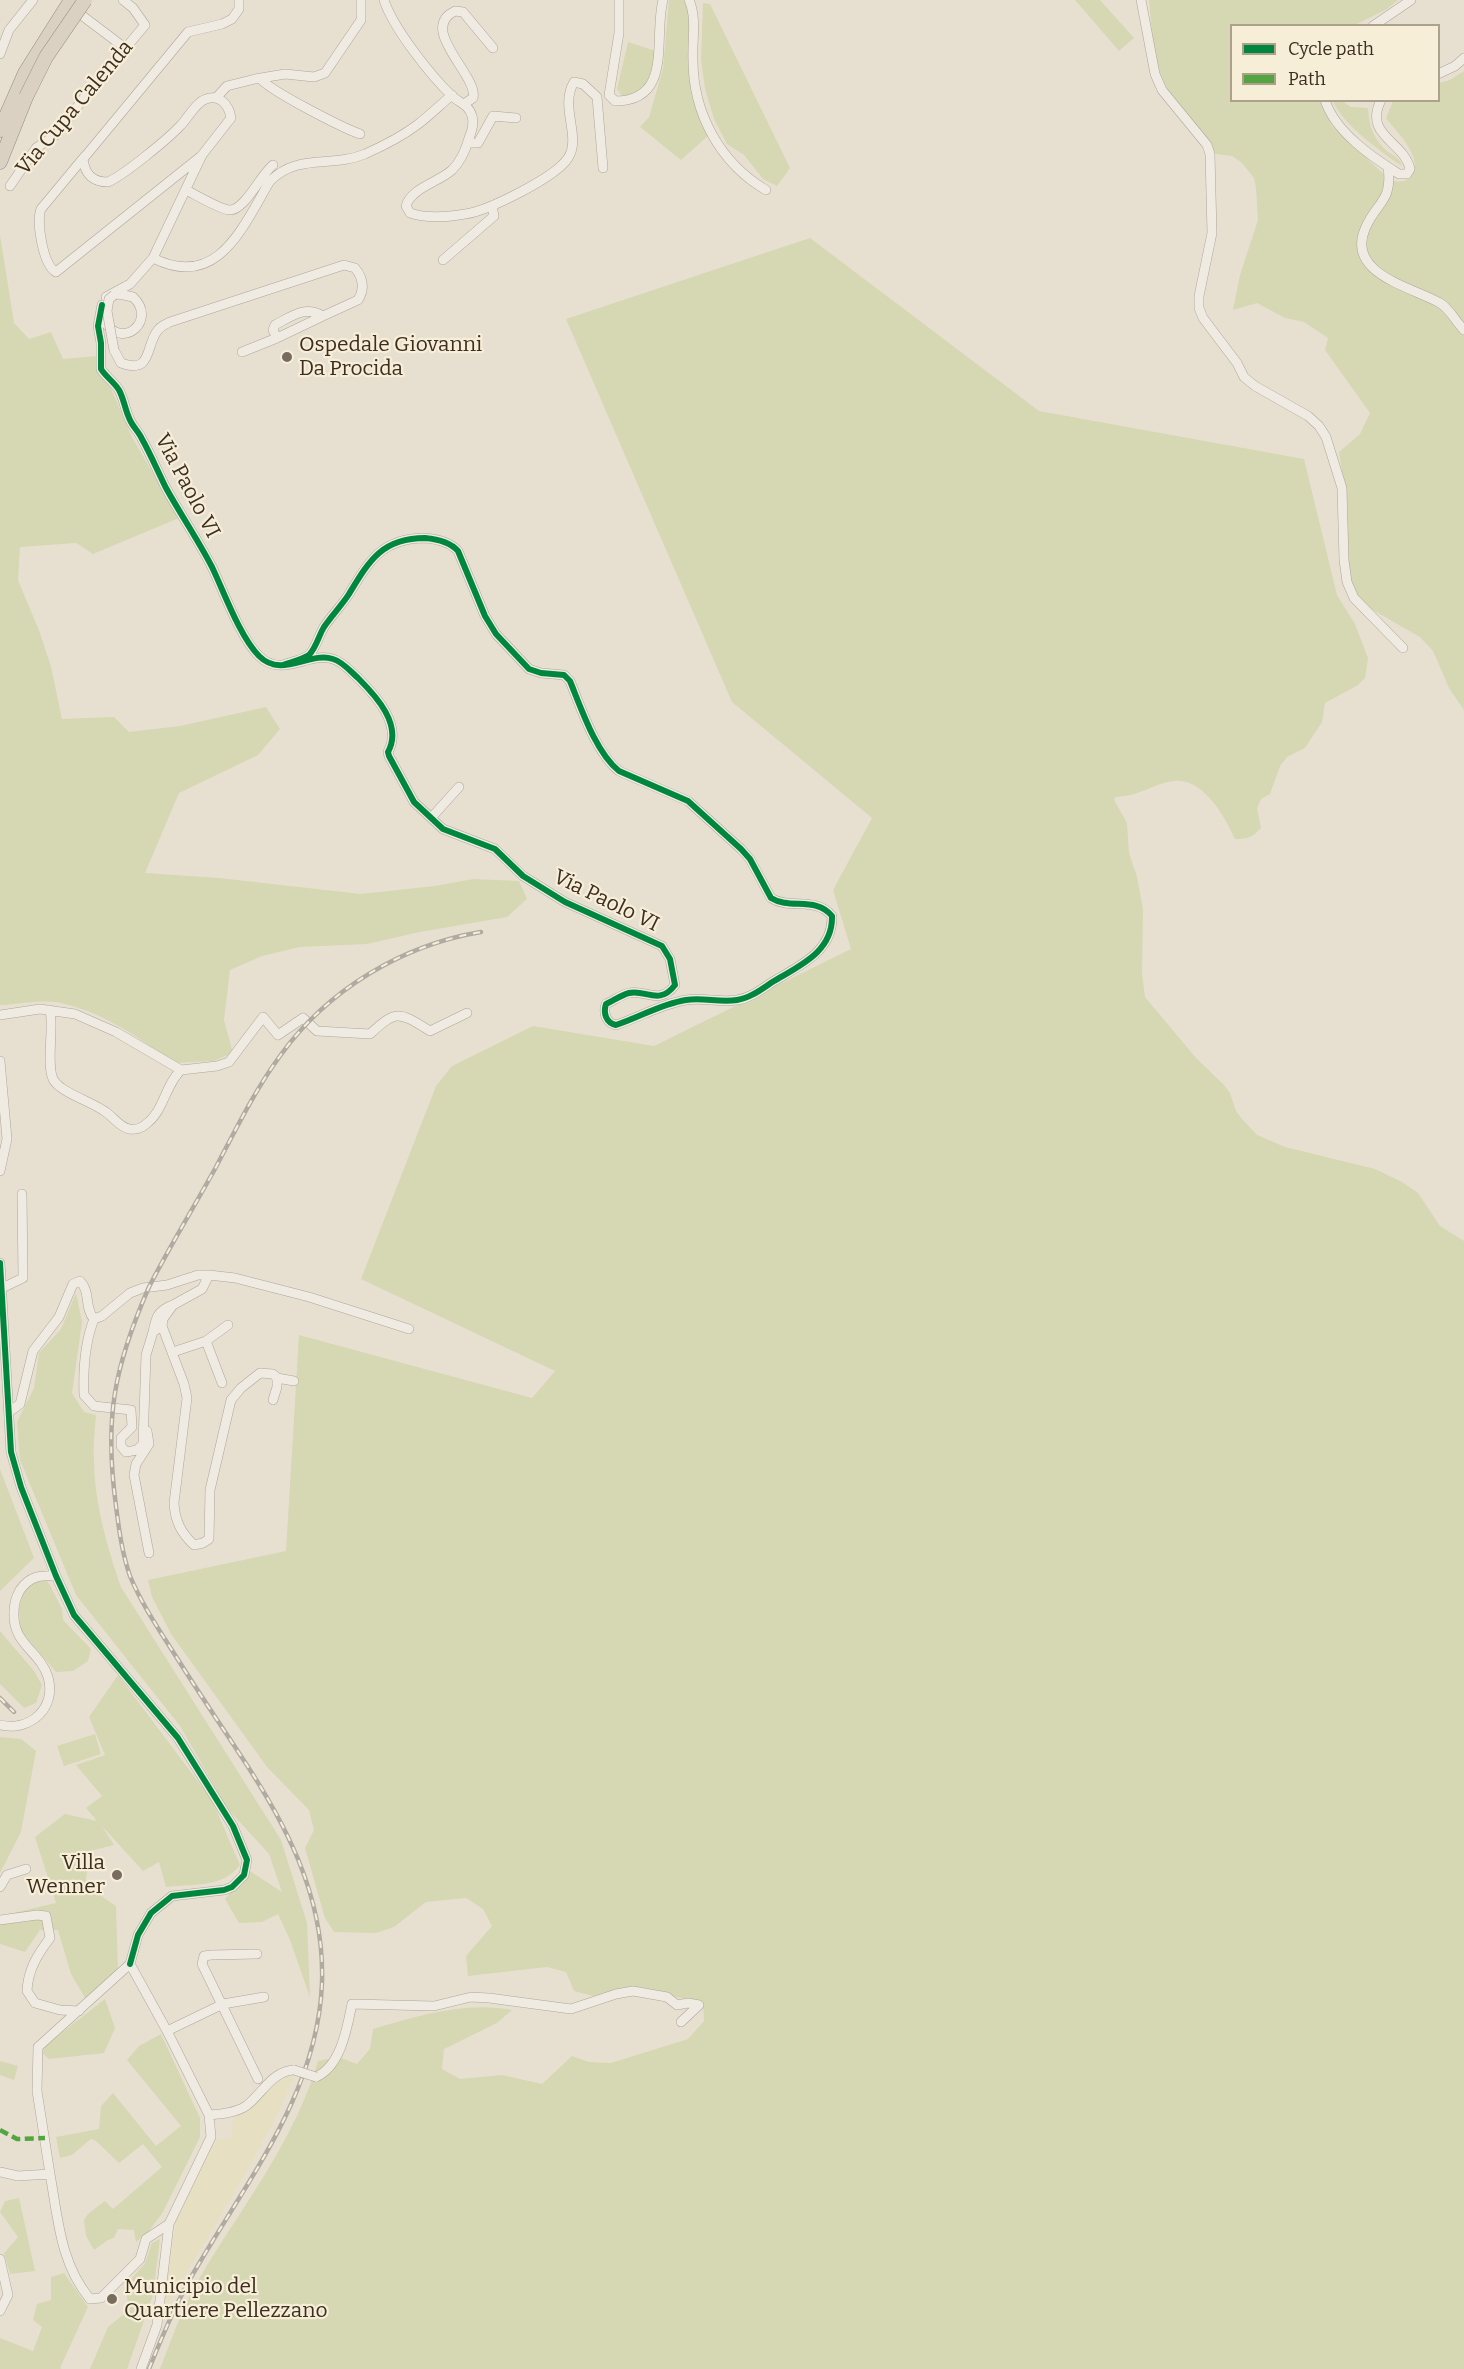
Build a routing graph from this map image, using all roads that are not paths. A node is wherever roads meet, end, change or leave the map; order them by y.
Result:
1 (33, 0) edge
2 (71, 0) edge
3 (85, 0) edge
4 (123, 0) edge
5 (239, 0) edge
6 (361, 0) edge
7 (384, 0) edge
8 (620, 0) edge
9 (663, 0) edge
10 (689, 0) edge
11 (1141, 0) edge
12 (1411, 0) edge
13 (84, 17) dead end
14 (1376, 24) edge
15 (125, 48) junction
16 (493, 48) dead end
17 (0, 54) edge
18 (1464, 58) edge
19 (1440, 73) edge
20 (260, 78) junction
21 (22, 94) junction
22 (452, 95) junction
23 (216, 98) junction
24 (1325, 102) edge
25 (1380, 102) edge
26 (464, 104) junction
27 (516, 118) dead end
28 (0, 130) edge
29 (360, 134) dead end
30 (468, 143) junction
31 (87, 154) junction
32 (202, 155) junction
33 (0, 162) edge
34 (273, 165) dead end
35 (1388, 167) junction
36 (603, 168) dead end
37 (10, 186) dead end
38 (186, 190) junction
39 (766, 190) dead end
40 (492, 206) junction
41 (153, 258) junction
42 (443, 260) dead end
43 (102, 305) junction
44 (1463, 328) edge
45 (242, 352) dead end
46 (1403, 648) dead end
47 (283, 664) junction
48 (459, 787) dead end
49 (431, 818) junction
50 (0, 1009) edge
51 (20, 1010) junction
52 (50, 1010) junction
53 (467, 1013) dead end
54 (0, 1015) edge
55 (0, 1060) edge
56 (180, 1070) junction
57 (0, 1171) edge
58 (21, 1194) dead end
59 (0, 1263) edge
60 (209, 1275) junction
61 (2, 1287) junction
62 (173, 1305) junction
63 (94, 1319) junction
64 (228, 1325) dead end
65 (162, 1326) junction
66 (409, 1329) dead end
67 (153, 1332) junction
68 (206, 1341) junction
69 (172, 1352) junction
70 (278, 1378) junction
71 (294, 1381) dead end
72 (222, 1383) dead end
73 (273, 1400) dead end
74 (9, 1412) junction
75 (144, 1427) junction
76 (149, 1553) dead end
77 (49, 1558) junction
78 (56, 1576) junction
79 (33, 1577) junction
80 (3, 1726) edge
81 (26, 1869) dead end
82 (0, 1887) edge
83 (0, 1920) edge
84 (257, 1954) dead end
85 (130, 1964) junction
86 (264, 1997) dead end
87 (223, 2004) junction
88 (79, 2011) junction
89 (681, 2022) dead end
90 (168, 2031) junction
91 (258, 2079) dead end
92 (209, 2115) junction
93 (0, 2172) edge
94 (50, 2174) junction
95 (169, 2223) junction
96 (0, 2259) edge
97 (0, 2311) edge
98 (141, 2369) edge

1 - 17 street
2 - 21 highway
3 - 21 highway, bridge
4 - 15 street, Via Cupa Calenda
5 - 31 street
6 - 20 street
7 - 22 street
8 - 9 street
10 - 39 street
11 - 46 street
12 - 14 street
13 - 15 street
15 - 37 street, Via Cupa Calenda
16 - 26 street
18 - 19 street
20 - 23 street
20 - 29 street
21 - 28 highway
21 - 33 highway
22 - 26 street
22 - 41 street
23 - 31 street
23 - 32 street
24 - 35 street
25 - 35 street
26 - 30 street
27 - 30 street
30 - 40 street
31 - 32 street
32 - 38 street
34 - 38 street
35 - 44 street
36 - 40 street
38 - 41 street
40 - 42 street
41 - 43 street
43 - 45 street, bridge
43 - 47 street, Via Paolo VI
47 - 49 street, Via Paolo VI
47 - 49 street, Via Paolo VI
48 - 49 street
50 - 51 street
51 - 52 street
51 - 54 street
52 - 56 street
52 - 56 street
53 - 56 street
55 - 57 street
58 - 61 street
59 - 61 street
60 - 62 street
60 - 63 street
60 - 66 street
61 - 74 street
62 - 65 street
62 - 67 street
63 - 74 street
63 - 75 street
64 - 68 street
65 - 67 street
65 - 69 street
67 - 75 street
68 - 69 street
68 - 72 street
69 - 70 street
70 - 71 street
70 - 73 street
74 - 77 street
75 - 76 street
77 - 78 street
77 - 79 street
78 - 79 street
78 - 85 street
79 - 80 street
81 - 82 street
83 - 88 street
84 - 87 street
85 - 88 street
85 - 90 street
86 - 87 street
87 - 90 street
87 - 91 street
88 - 94 street
89 - 92 street, bridge
90 - 92 street
92 - 95 street
93 - 94 street
94 - 95 street
95 - 98 street
96 - 97 street

